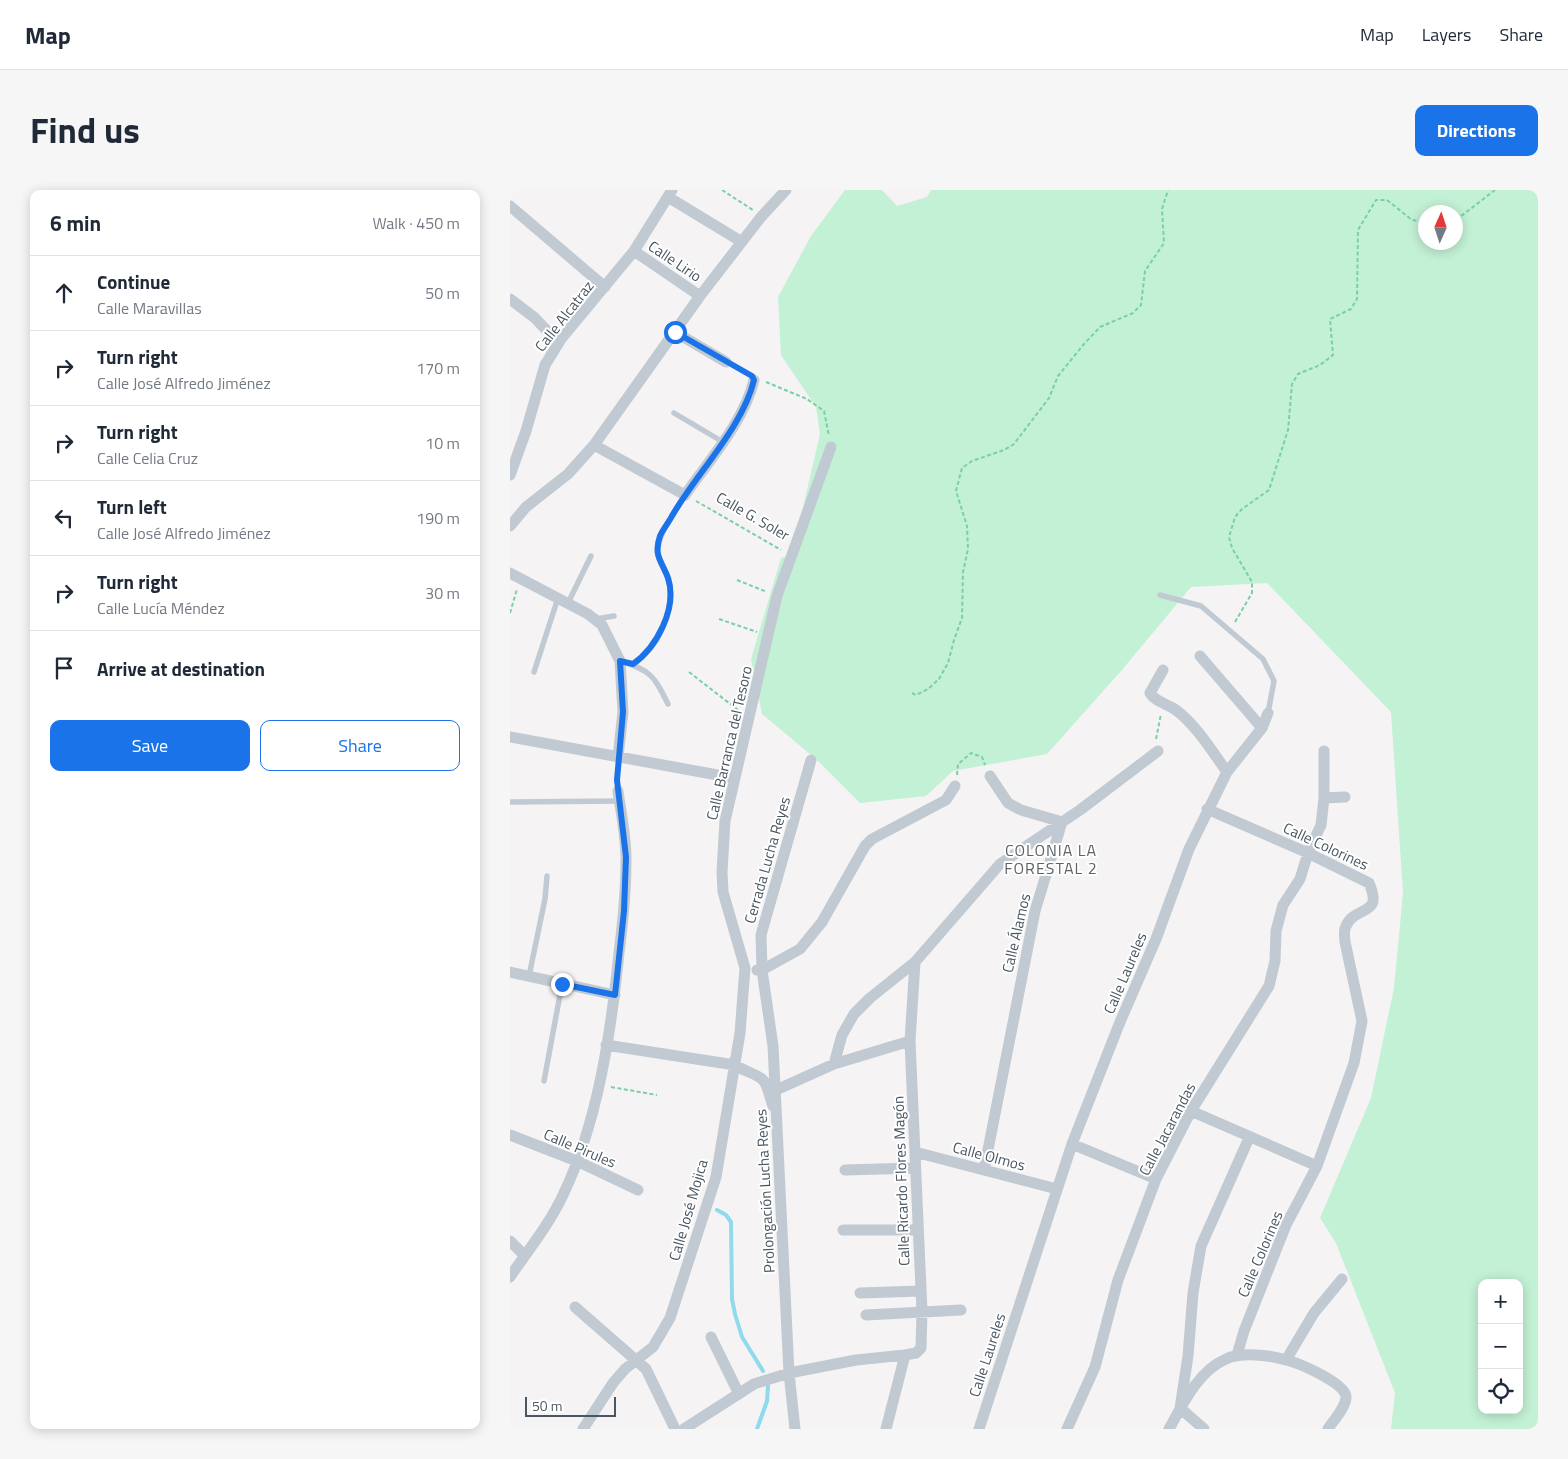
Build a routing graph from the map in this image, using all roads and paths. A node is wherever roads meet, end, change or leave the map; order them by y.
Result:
1 (722, 190) edge
2 (786, 190) edge
3 (1168, 190) edge
4 (1495, 190) edge
5 (670, 193) edge
6 (510, 206) edge
7 (1463, 215) edge
8 (761, 217) junction
9 (1418, 221) edge
10 (742, 242) junction
11 (634, 251) junction
12 (605, 287) junction
13 (700, 296) junction
14 (510, 299) edge
15 (675, 332) junction
16 (561, 339) junction
17 (726, 362) joint
18 (754, 380) junction
19 (674, 413) dead end
20 (723, 442) junction
21 (594, 445) junction
22 (831, 447) joint
23 (512, 461) edge
24 (510, 475) edge
25 (684, 495) junction
26 (510, 526) edge
27 (591, 556) dead end
28 (792, 556) junction
29 (515, 575) edge
30 (737, 580) dead end
31 (1160, 595) dead end
32 (778, 596) junction
33 (558, 598) junction
34 (568, 604) junction
35 (510, 613) edge
36 (614, 616) dead end
37 (596, 619) junction
38 (719, 619) dead end
39 (1230, 630) junction
40 (768, 636) junction
41 (1200, 656) dead end
42 (620, 661) junction
43 (633, 664) junction
44 (1163, 670) dead end
45 (534, 672) dead end
46 (688, 672) dead end
47 (912, 693) dead end
48 (1161, 702) junction
49 (668, 704) dead end
50 (1268, 713) joint
51 (748, 718) junction
52 (1262, 728) junction
53 (510, 737) edge
54 (1157, 745) joint
55 (1324, 751) dead end
56 (618, 757) junction
57 (811, 760) dead end
58 (1227, 772) junction
59 (990, 776) joint
60 (734, 778) junction
61 (956, 786) joint
62 (618, 796) junction
63 (1345, 797) dead end
64 (1324, 798) junction
65 (510, 802) edge
66 (1207, 810) junction
67 (1062, 822) junction
68 (1308, 853) junction
69 (547, 876) dead end
70 (915, 962) junction
71 (745, 968) junction
72 (762, 970) junction
73 (510, 972) edge
74 (529, 976) junction
75 (562, 984) junction
76 (615, 995) junction
77 (910, 1041) junction
78 (606, 1045) junction
79 (735, 1064) junction
80 (834, 1064) junction
81 (544, 1081) dead end
82 (599, 1085) junction
83 (776, 1090) junction
84 (657, 1095) dead end
85 (1191, 1111) junction
86 (776, 1112) junction
87 (510, 1135) edge
88 (1249, 1138) junction
89 (1072, 1144) junction
90 (914, 1152) junction
91 (577, 1161) junction
92 (1317, 1166) junction
93 (915, 1168) junction
94 (845, 1170) dead end
95 (984, 1170) junction
96 (1156, 1179) junction
97 (1057, 1189) junction
98 (638, 1190) dead end
99 (843, 1230) dead end
100 (918, 1230) junction
101 (510, 1242) edge
102 (524, 1255) junction
103 (510, 1277) edge
104 (1342, 1279) dead end
105 (921, 1290) junction
106 (860, 1293) dead end
107 (575, 1307) dead end
108 (961, 1310) dead end
109 (922, 1312) junction
110 (866, 1315) dead end
111 (711, 1337) dead end
112 (905, 1355) junction
113 (1237, 1355) junction
114 (1286, 1360) junction
115 (638, 1362) junction
116 (789, 1373) junction
117 (739, 1394) junction
118 (1180, 1408) junction
119 (584, 1429) edge
120 (675, 1429) edge
121 (684, 1429) edge
122 (795, 1429) edge
123 (886, 1429) edge
124 (979, 1429) edge
125 (1067, 1429) edge
126 (1169, 1429) edge
127 (1204, 1429) edge
128 (1328, 1429) edge

1 - 8 path
2 - 8 street
3 - 47 path
4 - 7 path
5 - 10 street
5 - 11 street, Calle Alcatraz
6 - 12 street
8 - 10 street
9 - 39 path
10 - 13 street
11 - 12 street, Calle Alcatraz
11 - 13 street, Calle Lirio
12 - 16 street, Calle Alcatraz
13 - 15 street
14 - 16 street
15 - 17 street
15 - 21 street
16 - 23 street, Calle Alcatraz
17 - 18 path
18 - 20 street
18 - 22 path
19 - 20 lane
20 - 25 street
21 - 25 street
21 - 26 street
22 - 28 street, Calle Barranca del Tesoro
23 - 24 street, Calle Alcatraz
25 - 28 path, Calle G. Soler
25 - 43 lane
27 - 34 lane
28 - 32 street, Calle Barranca del Tesoro
29 - 33 street
29 - 35 path
30 - 32 path
31 - 39 lane, Calle Laureles
32 - 40 street, Calle Barranca del Tesoro
33 - 34 street
33 - 45 lane
34 - 37 street
36 - 37 lane
37 - 42 street
38 - 40 path
39 - 50 lane, Calle Laureles
40 - 51 street, Calle Barranca del Tesoro
41 - 52 street
42 - 43 lane
42 - 56 street
43 - 49 lane
44 - 48 street
46 - 51 path
48 - 54 path
48 - 58 street
50 - 52 street, Calle Laureles
51 - 60 street, Calle Barranca del Tesoro
52 - 58 street, Calle Laureles
53 - 56 street
54 - 67 street
55 - 64 street, Calle Jacarandas
56 - 60 street
56 - 62 path
57 - 72 street, Cerrada Lucha Reyes
58 - 66 street, Calle Laureles
59 - 61 path
59 - 67 street
60 - 71 street, Calle Barranca del Tesoro
61 - 72 street
62 - 65 lane
62 - 76 street
63 - 64 street
64 - 68 street, Calle Jacarandas
66 - 68 street, Calle Colorines
66 - 89 street, Calle Laureles
67 - 70 street
67 - 95 street, Calle Álamos
68 - 85 street, Calle Jacarandas
68 - 92 street, Calle Colorines
69 - 74 lane
70 - 77 street, Calle Ricardo Flores Magón
70 - 80 street
71 - 72 street
71 - 79 street, Calle José Mojica
72 - 83 street, Prolongación Lucha Reyes
73 - 74 street
74 - 75 street
75 - 76 street
75 - 81 lane
76 - 78 street
77 - 80 street
77 - 90 street, Calle Ricardo Flores Magón
78 - 79 street
78 - 82 street
79 - 86 street
79 - 115 street, Calle José Mojica
80 - 83 street
82 - 84 path
82 - 91 street
83 - 86 street, Prolongación Lucha Reyes
85 - 88 street
85 - 96 street, Calle Jacarandas
86 - 116 street, Prolongación Lucha Reyes
87 - 91 street, Calle Pirules
88 - 92 street
88 - 118 street
89 - 96 street
89 - 97 street, Calle Laureles
90 - 93 street, Calle Ricardo Flores Magón
90 - 95 street, Calle Olmos
91 - 98 street, Calle Pirules
91 - 102 street
92 - 113 street, Calle Colorines
93 - 94 street
93 - 100 street, Calle Ricardo Flores Magón
95 - 97 street, Calle Olmos
96 - 125 street, Calle Jacarandas
97 - 124 street, Calle Laureles
99 - 100 street
100 - 105 street, Calle Ricardo Flores Magón
101 - 102 street
102 - 103 street
104 - 114 street
105 - 106 street
105 - 109 street, Calle Ricardo Flores Magón
107 - 115 street
108 - 109 street
109 - 110 street
109 - 112 street, Calle Ricardo Flores Magón
111 - 117 street
112 - 116 street
112 - 123 street
113 - 114 street
113 - 118 street
114 - 128 street
115 - 119 street, Calle José Mojica
115 - 120 street
116 - 117 street
116 - 122 street, Prolongación Lucha Reyes
117 - 121 street
118 - 126 street
118 - 127 street

